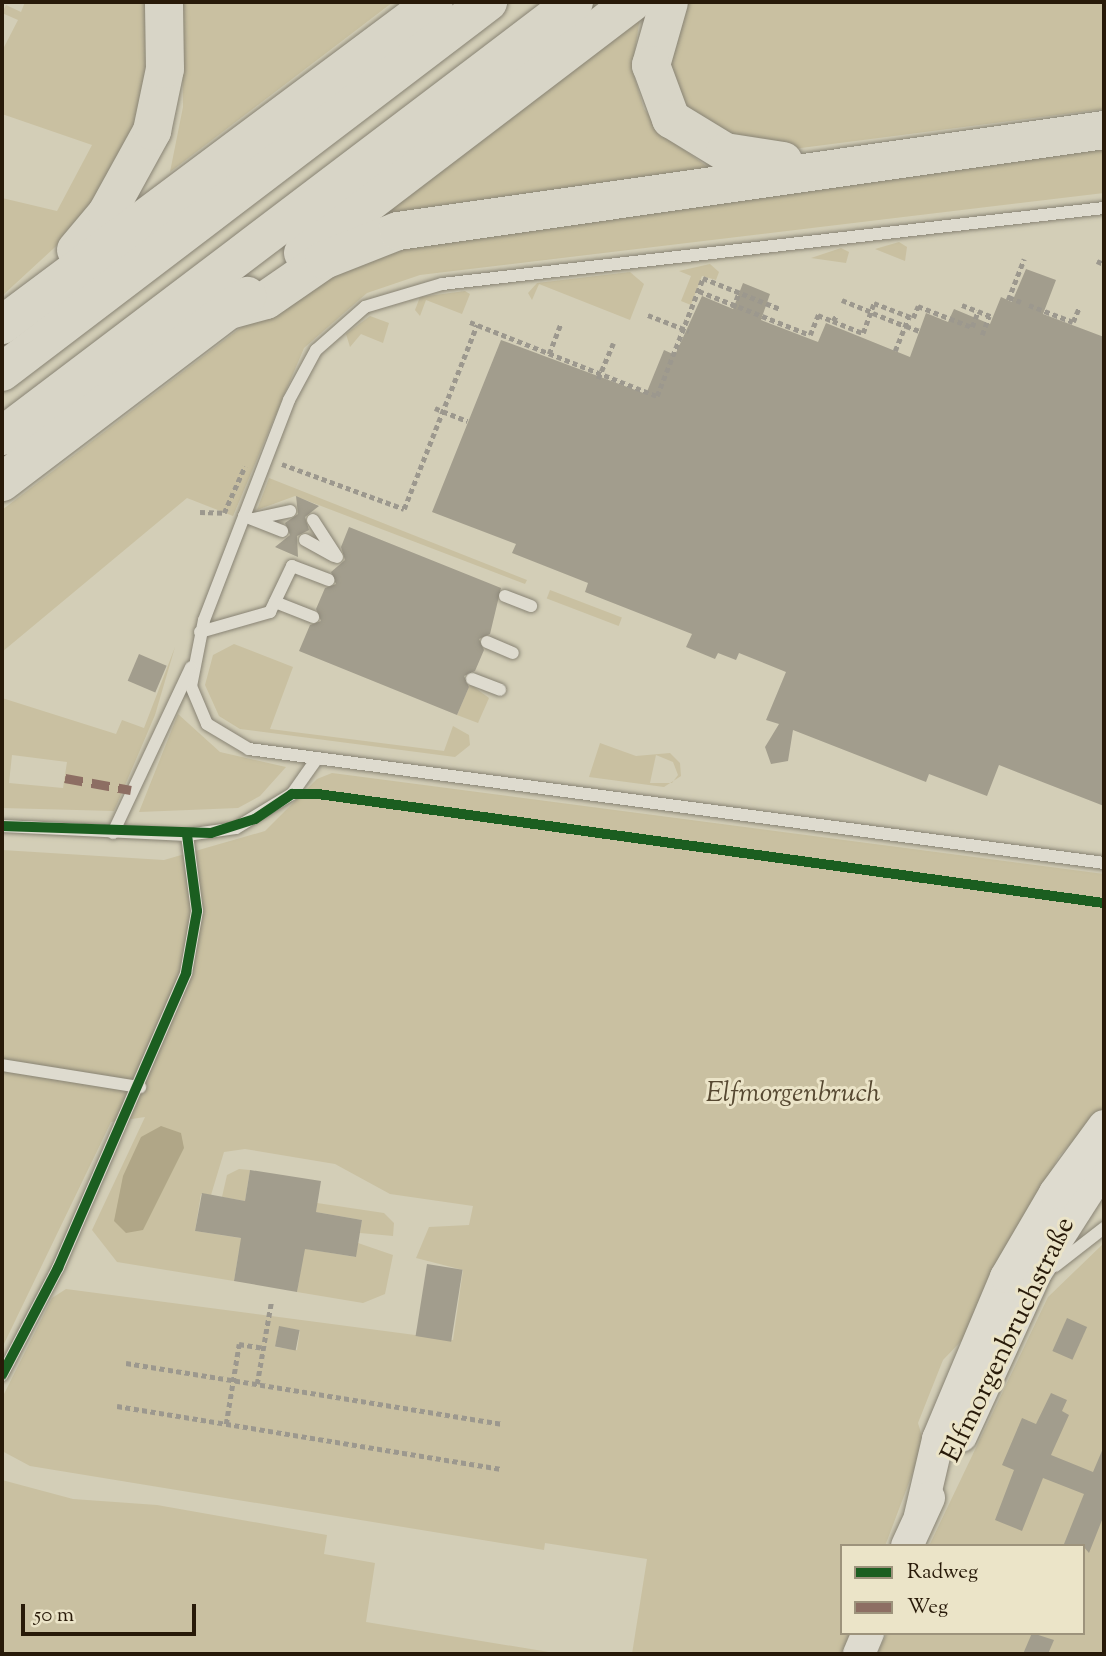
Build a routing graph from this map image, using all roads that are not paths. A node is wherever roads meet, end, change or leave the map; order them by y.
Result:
1 (164, 2) edge
2 (434, 2) edge
3 (488, 2) edge
4 (573, 2) edge
5 (632, 2) edge
6 (668, 2) edge
7 (1104, 118) edge
8 (1104, 130) edge
9 (1104, 208) edge
10 (40, 295) junction
11 (226, 311) junction
12 (2, 325) edge
13 (2, 372) edge
14 (2, 436) edge
15 (2, 482) edge
16 (290, 511) dead end
17 (248, 518) junction
18 (313, 520) dead end
19 (282, 531) dead end
20 (305, 540) dead end
21 (328, 580) dead end
22 (505, 596) dead end
23 (275, 602) junction
24 (531, 606) dead end
25 (313, 617) dead end
26 (200, 632) junction
27 (487, 642) dead end
28 (513, 653) dead end
29 (191, 667) junction
30 (472, 679) dead end
31 (499, 690) dead end
32 (316, 760) junction
33 (2, 827) edge
34 (113, 833) junction
35 (187, 835) junction
36 (1104, 863) edge
37 (2, 1065) edge
38 (140, 1087) junction
39 (1104, 1126) edge
40 (1104, 1166) edge
41 (1104, 1228) edge
42 (1027, 1293) junction
43 (2, 1375) edge
44 (919, 1516) junction
45 (908, 1544) edge
46 (867, 1635) edge
47 (859, 1654) edge

1 - 10 highway
2 - 10 highway
3 - 13 highway
4 - 14 highway
5 - 11 highway
6 - 7 highway
8 - 11 highway
9 - 17 lane
10 - 12 highway
11 - 15 highway
16 - 17 lane
17 - 19 lane
17 - 26 lane
18 - 20 lane
21 - 23 lane
22 - 24 lane
23 - 25 lane
23 - 26 lane
26 - 29 lane
27 - 28 lane
29 - 32 lane
29 - 34 lane
30 - 31 lane
32 - 35 lane
32 - 36 lane
33 - 34 lane
34 - 35 lane
35 - 38 lane
37 - 38 lane
38 - 43 lane
39 - 44 main road, Elfmorgenbruchstraße
40 - 42 main road, Elfmorgenbruchstraße
41 - 42 lane
42 - 44 main road, Elfmorgenbruchstraße
44 - 45 main road, Elfmorgenbruchstraße
46 - 47 main road

